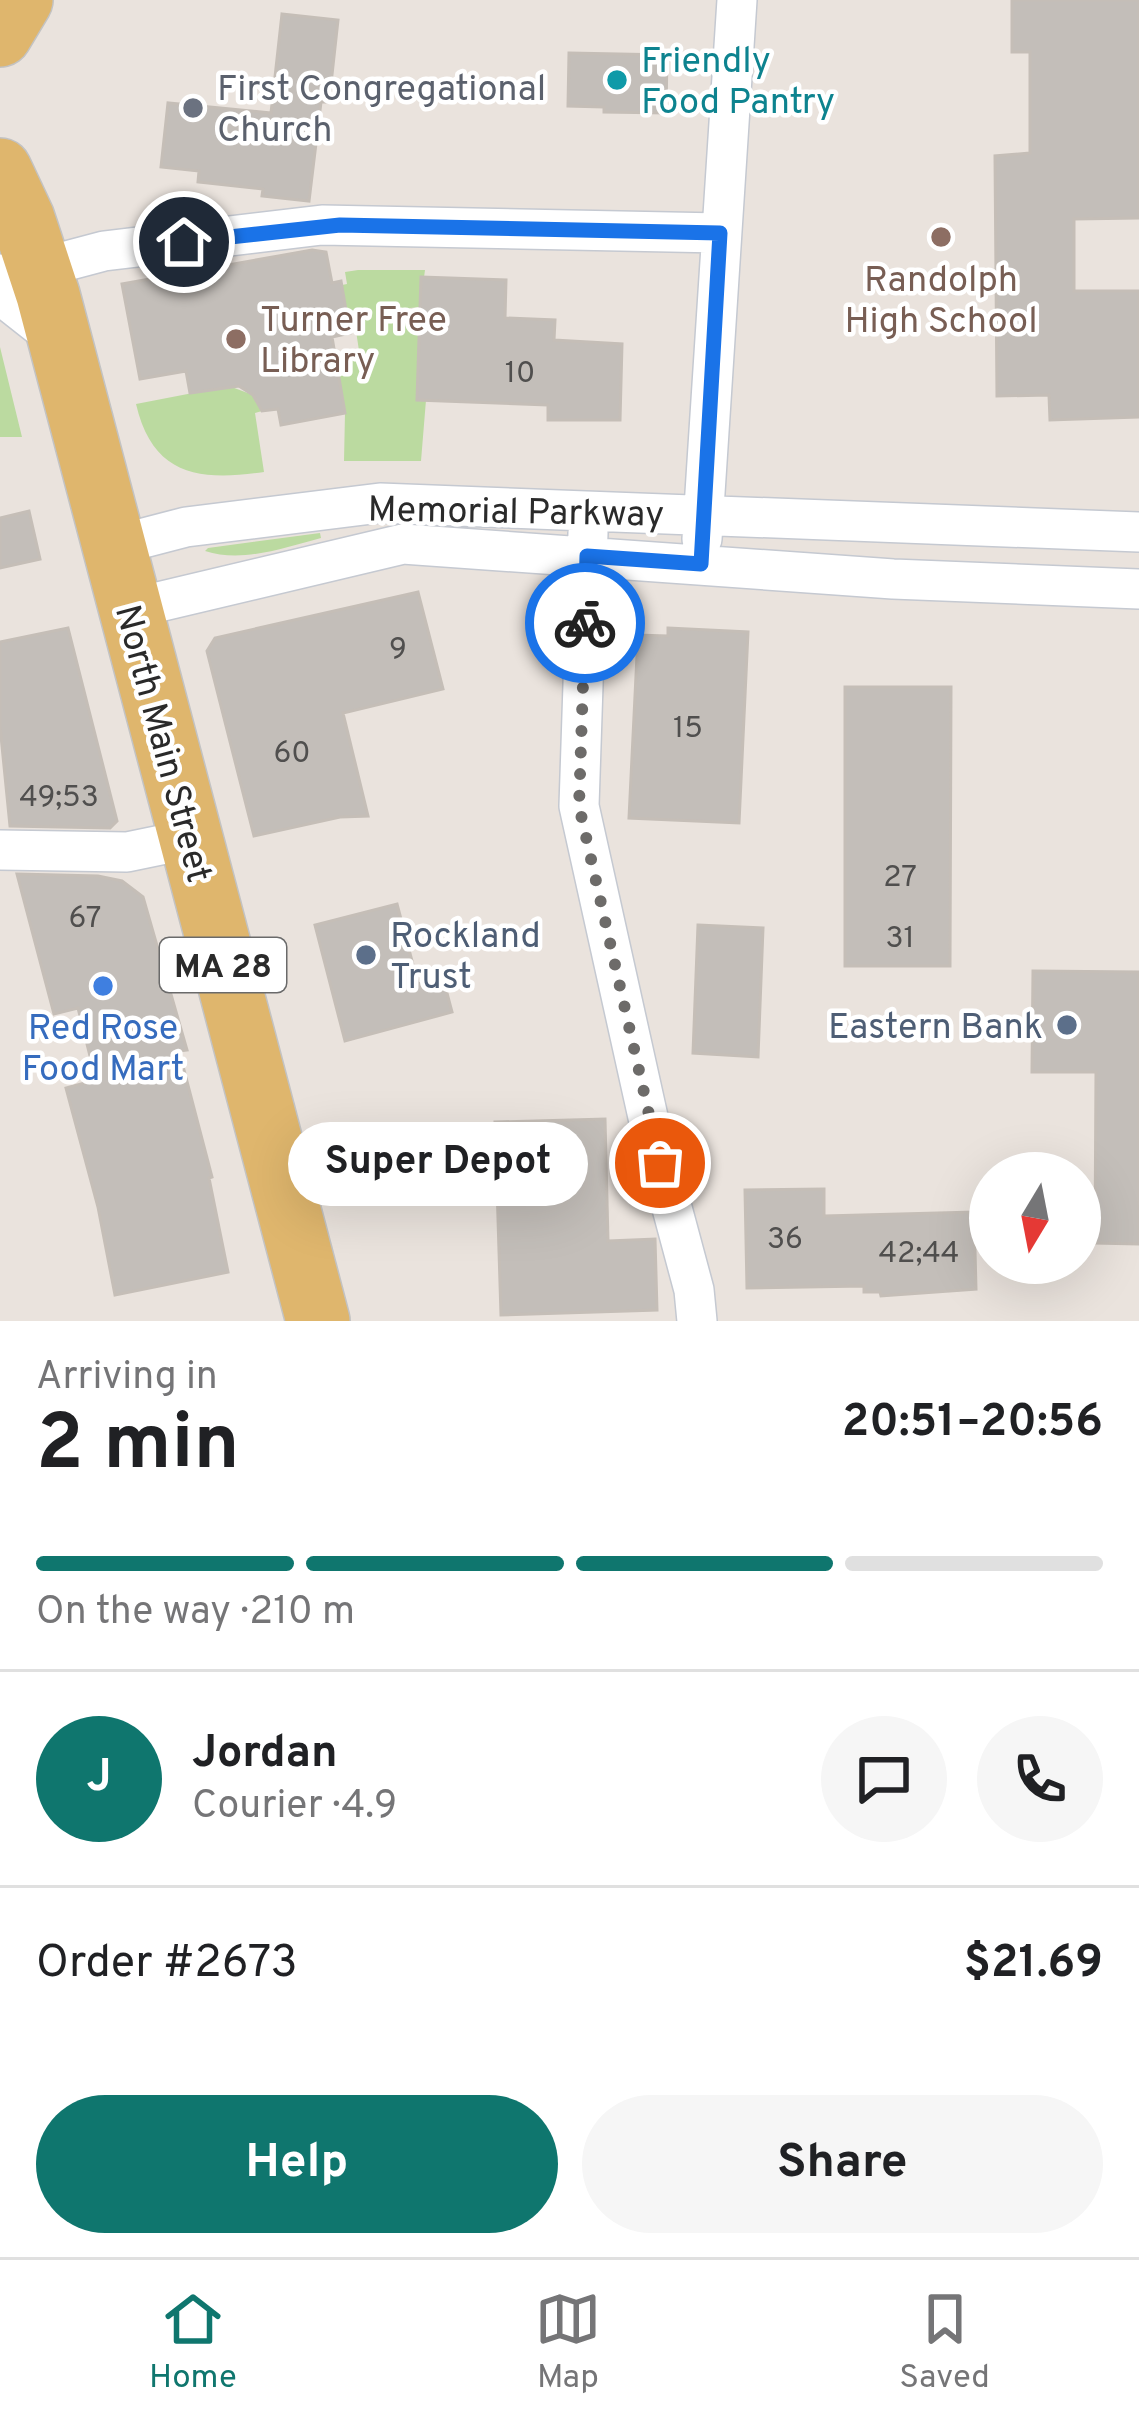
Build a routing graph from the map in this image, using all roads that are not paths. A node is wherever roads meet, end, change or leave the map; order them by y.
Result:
1 (21, 0) edge
2 (736, 0) edge
3 (0, 35) edge
4 (0, 170) edge
5 (720, 233) junction
6 (20, 275) edge
7 (588, 510) junction
8 (704, 515) junction
9 (1139, 532) edge
10 (113, 546) junction
11 (587, 556) junction
12 (701, 564) junction
13 (1139, 589) edge
14 (130, 609) junction
15 (190, 839) junction
16 (0, 850) edge
17 (318, 1321) edge
18 (698, 1321) edge

1 - 3 main road
2 - 5 street
4 - 6 main road, North Main Street / MA 28
5 - 6 street
5 - 8 street
6 - 10 main road, North Main Street / MA 28
7 - 8 street, Memorial Parkway
7 - 10 street, Memorial Parkway
7 - 11 street
8 - 9 street, Memorial Parkway
8 - 12 street
10 - 14 main road, North Main Street / MA 28
11 - 12 street, Memorial Parkway
11 - 14 street, Memorial Parkway
11 - 18 street
12 - 13 street, Memorial Parkway
14 - 15 main road, North Main Street / MA 28
15 - 16 street
15 - 17 main road, North Main Street / MA 28

